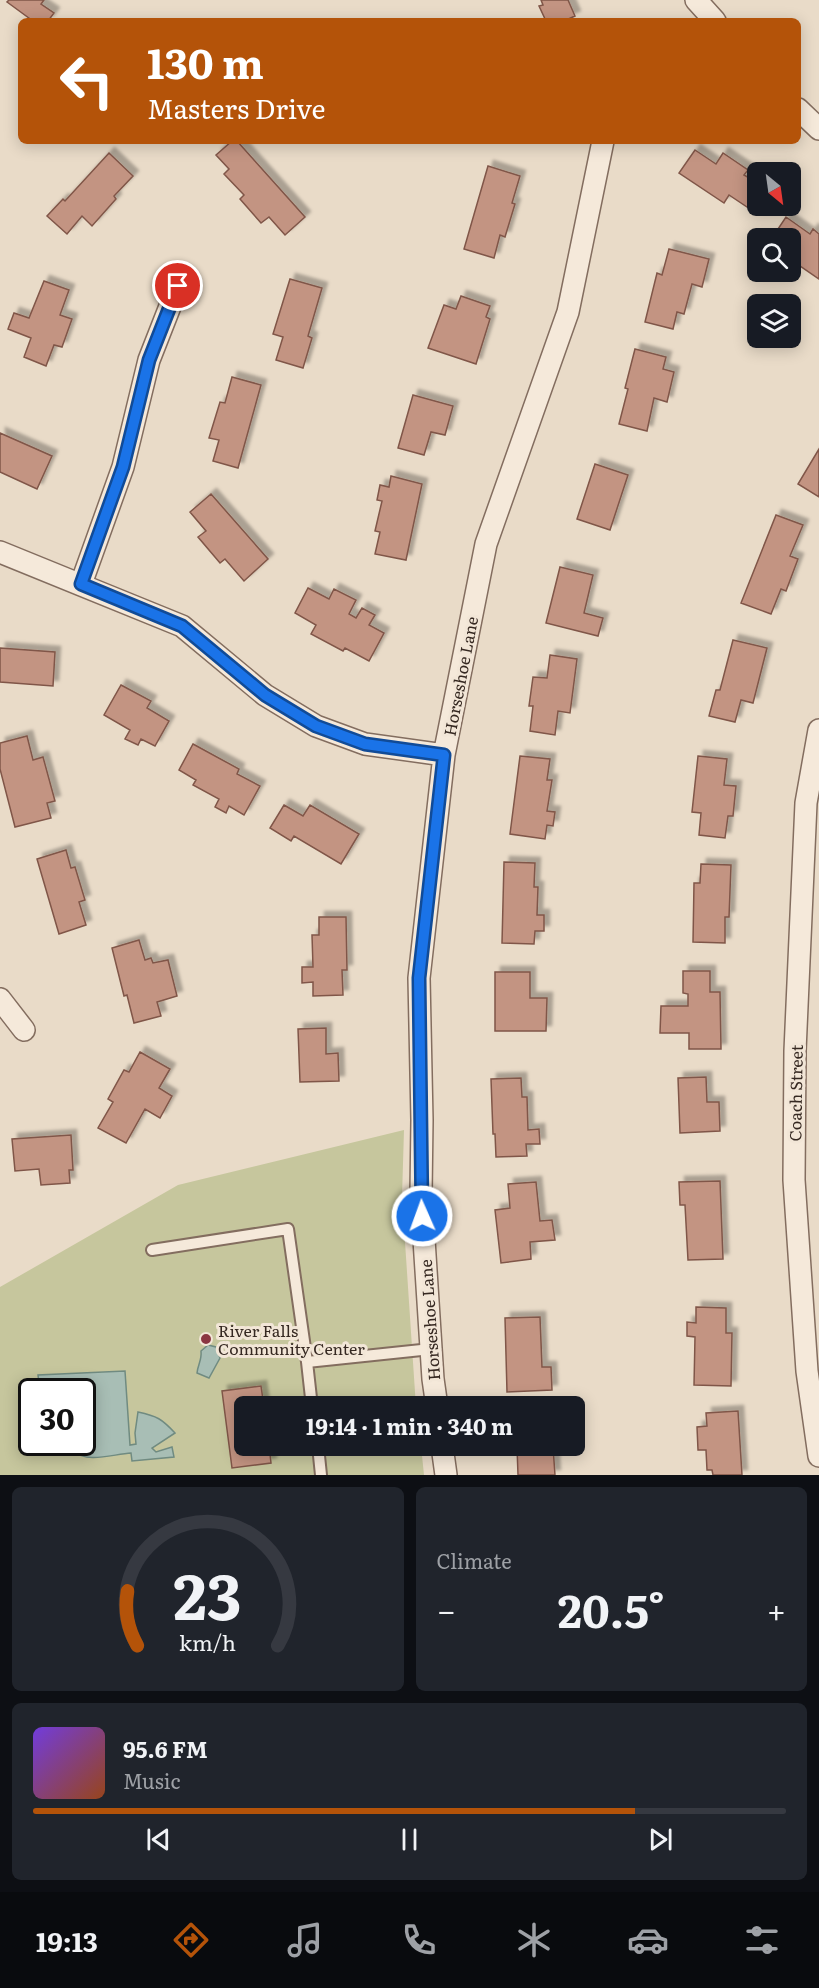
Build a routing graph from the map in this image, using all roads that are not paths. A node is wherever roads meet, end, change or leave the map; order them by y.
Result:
1 (801, 112) edge
2 (819, 129) edge
3 (602, 144) edge
4 (178, 286) dead end
5 (0, 552) edge
6 (81, 584) junction
7 (819, 730) edge
8 (444, 755) junction
9 (0, 999) edge
10 (24, 1030) dead end
11 (152, 1250) dead end
12 (431, 1349) junction
13 (307, 1362) junction
14 (311, 1396) edge
15 (435, 1396) edge
16 (319, 1456) edge
17 (443, 1456) edge
18 (819, 1456) edge
19 (321, 1475) edge
20 (446, 1475) edge

1 - 2 street
3 - 8 street, Horseshoe Lane
4 - 6 street
5 - 6 street
6 - 8 street
7 - 18 street, Coach Street
8 - 12 street, Horseshoe Lane
9 - 10 street
11 - 13 lane
12 - 13 lane
12 - 15 street, Horseshoe Lane
13 - 14 lane
16 - 19 lane
17 - 20 street

